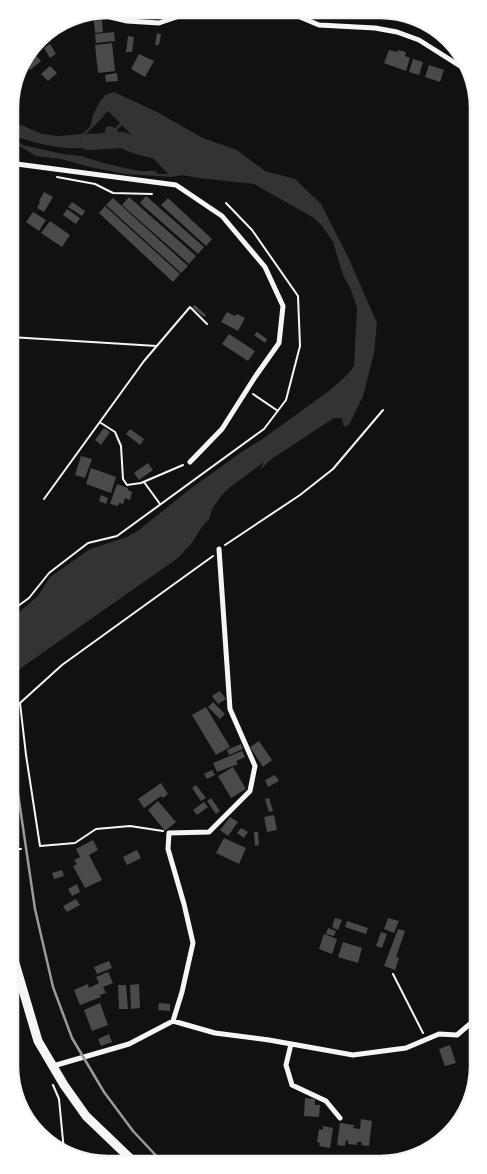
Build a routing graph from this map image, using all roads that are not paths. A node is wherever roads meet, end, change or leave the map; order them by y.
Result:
1 (114, 18) edge
2 (174, 18) edge
3 (302, 18) edge
4 (457, 63) edge
5 (18, 164) edge
6 (190, 462) road end
7 (219, 550) road end
8 (18, 973) edge
9 (173, 1021) junction
10 (469, 1025) edge
11 (291, 1044) junction
12 (53, 1066) junction
13 (340, 1118) dead end
14 (128, 1156) edge

1 - 2 street
3 - 4 street
5 - 6 street
7 - 9 street
8 - 12 highway
9 - 11 street
9 - 12 street
10 - 11 street
11 - 13 street
12 - 14 highway

